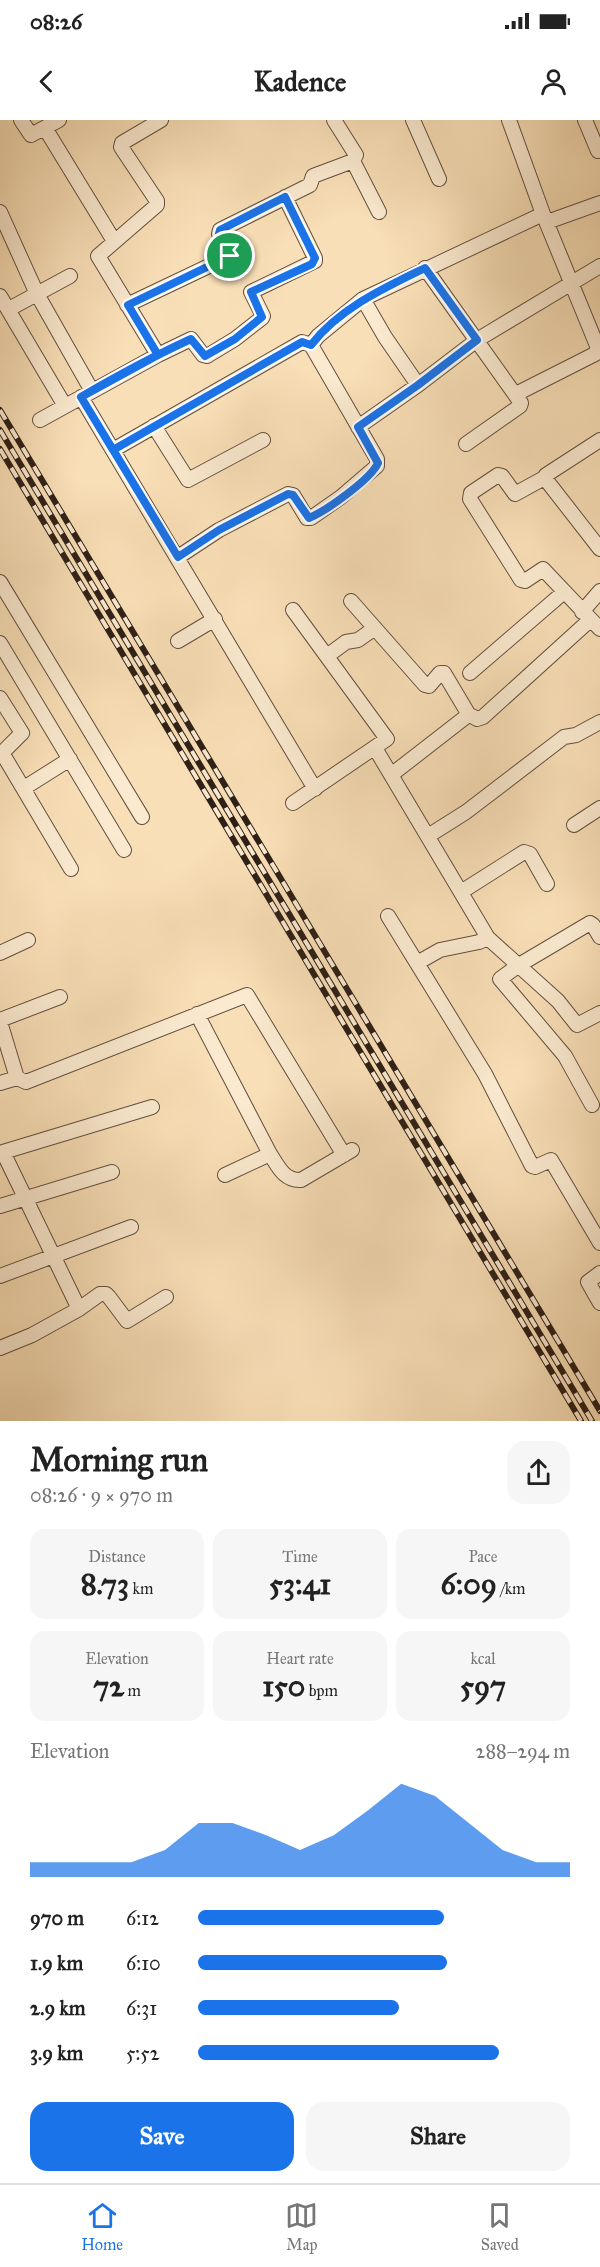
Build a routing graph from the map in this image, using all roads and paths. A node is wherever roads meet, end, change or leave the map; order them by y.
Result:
1 (21, 120) edge
2 (59, 120) edge
3 (161, 120) edge
4 (334, 120) edge
5 (413, 120) edge
6 (509, 120) edge
7 (585, 120) edge
8 (45, 128) junction
9 (598, 152) dead end
10 (353, 161) junction
11 (439, 178) dead end
12 (285, 197) junction
13 (600, 203) edge
14 (0, 212) edge
15 (379, 212) dead end
16 (545, 218) junction
17 (114, 241) junction
18 (600, 266) edge
19 (425, 268) junction
20 (70, 276) dead end
21 (571, 283) junction
22 (37, 294) junction
23 (0, 296) edge
24 (363, 299) junction
25 (128, 305) junction
26 (9, 309) junction
27 (477, 340) junction
28 (311, 345) junction
29 (158, 355) junction
30 (418, 385) junction
31 (87, 394) junction
32 (516, 394) junction
33 (65, 406) junction
34 (40, 420) dead end
35 (154, 426) junction
36 (358, 427) junction
37 (263, 440) dead end
38 (600, 441) edge
39 (466, 444) dead end
40 (113, 450) junction
41 (546, 477) junction
42 (600, 549) edge
43 (178, 557) junction
44 (0, 582) edge
45 (600, 591) edge
46 (564, 592) junction
47 (351, 601) dead end
48 (293, 610) dead end
49 (214, 619) junction
50 (591, 620) edge
51 (375, 628) junction
52 (178, 641) dead end
53 (0, 643) edge
54 (327, 656) junction
55 (470, 673) dead end
56 (0, 698) edge
57 (469, 715) junction
58 (600, 722) edge
59 (375, 748) junction
60 (70, 759) junction
61 (391, 775) junction
62 (24, 788) junction
63 (315, 789) junction
64 (293, 803) dead end
65 (600, 808) edge
66 (142, 817) dead end
67 (574, 825) dead end
68 (428, 836) junction
69 (124, 850) dead end
70 (70, 868) dead end
71 (547, 884) dead end
72 (461, 892) junction
73 (388, 916) dead end
74 (600, 937) edge
75 (489, 938) junction
76 (27, 940) dead end
77 (0, 953) edge
78 (417, 963) junction
79 (519, 965) junction
80 (60, 997) dead end
81 (600, 1013) edge
82 (197, 1014) junction
83 (0, 1021) edge
84 (17, 1078) junction
85 (0, 1083) edge
86 (592, 1105) dead end
87 (152, 1107) dead end
88 (270, 1154) junction
89 (112, 1172) dead end
90 (225, 1175) dead end
91 (25, 1198) junction
92 (0, 1206) edge
93 (131, 1227) dead end
94 (600, 1243) edge
95 (52, 1255) junction
96 (600, 1274) edge
97 (0, 1276) edge
98 (166, 1297) dead end
99 (600, 1303) edge
100 (79, 1309) junction
101 (0, 1348) edge

1 - 8 street
2 - 8 street
3 - 17 street
4 - 10 street
5 - 11 street
6 - 16 street
7 - 9 street
8 - 17 street
10 - 12 street
10 - 15 street
12 - 25 street
12 - 29 street
13 - 16 street
14 - 22 street
16 - 19 street
16 - 21 street
17 - 25 street
18 - 21 street
19 - 24 street
19 - 27 street
20 - 22 street
21 - 27 street
21 - 32 street
22 - 26 street
22 - 31 street
23 - 26 street
24 - 28 street
24 - 30 street
25 - 29 street
26 - 33 street
27 - 30 street
27 - 32 street
28 - 35 street
28 - 36 street
29 - 31 street
30 - 36 street
31 - 33 street
31 - 40 street
32 - 39 street
33 - 34 street
35 - 37 street
35 - 40 street
36 - 43 street
38 - 41 street
40 - 43 street
41 - 42 street
41 - 46 street
43 - 49 street
44 - 66 street
45 - 50 street
46 - 50 street
46 - 55 street
47 - 51 street
48 - 54 street
49 - 52 street
49 - 63 street
50 - 57 street
51 - 54 street
51 - 57 street
53 - 60 street
54 - 59 street
56 - 62 street
57 - 61 street
58 - 68 street
59 - 61 street
59 - 63 street
60 - 62 street
60 - 69 street
61 - 68 street
62 - 70 street
63 - 64 street
65 - 67 street
68 - 72 street
71 - 72 street
72 - 75 street
73 - 78 street
74 - 79 street
75 - 78 street
75 - 79 street
76 - 77 street
78 - 94 street
79 - 81 street
79 - 86 street
80 - 83 street
82 - 84 street
82 - 88 street
82 - 88 street
83 - 84 street
84 - 85 street
87 - 91 street
88 - 90 street
89 - 91 street
91 - 92 street
91 - 95 street
93 - 95 street
95 - 97 street
95 - 100 street
96 - 99 street
98 - 100 street
100 - 101 street

